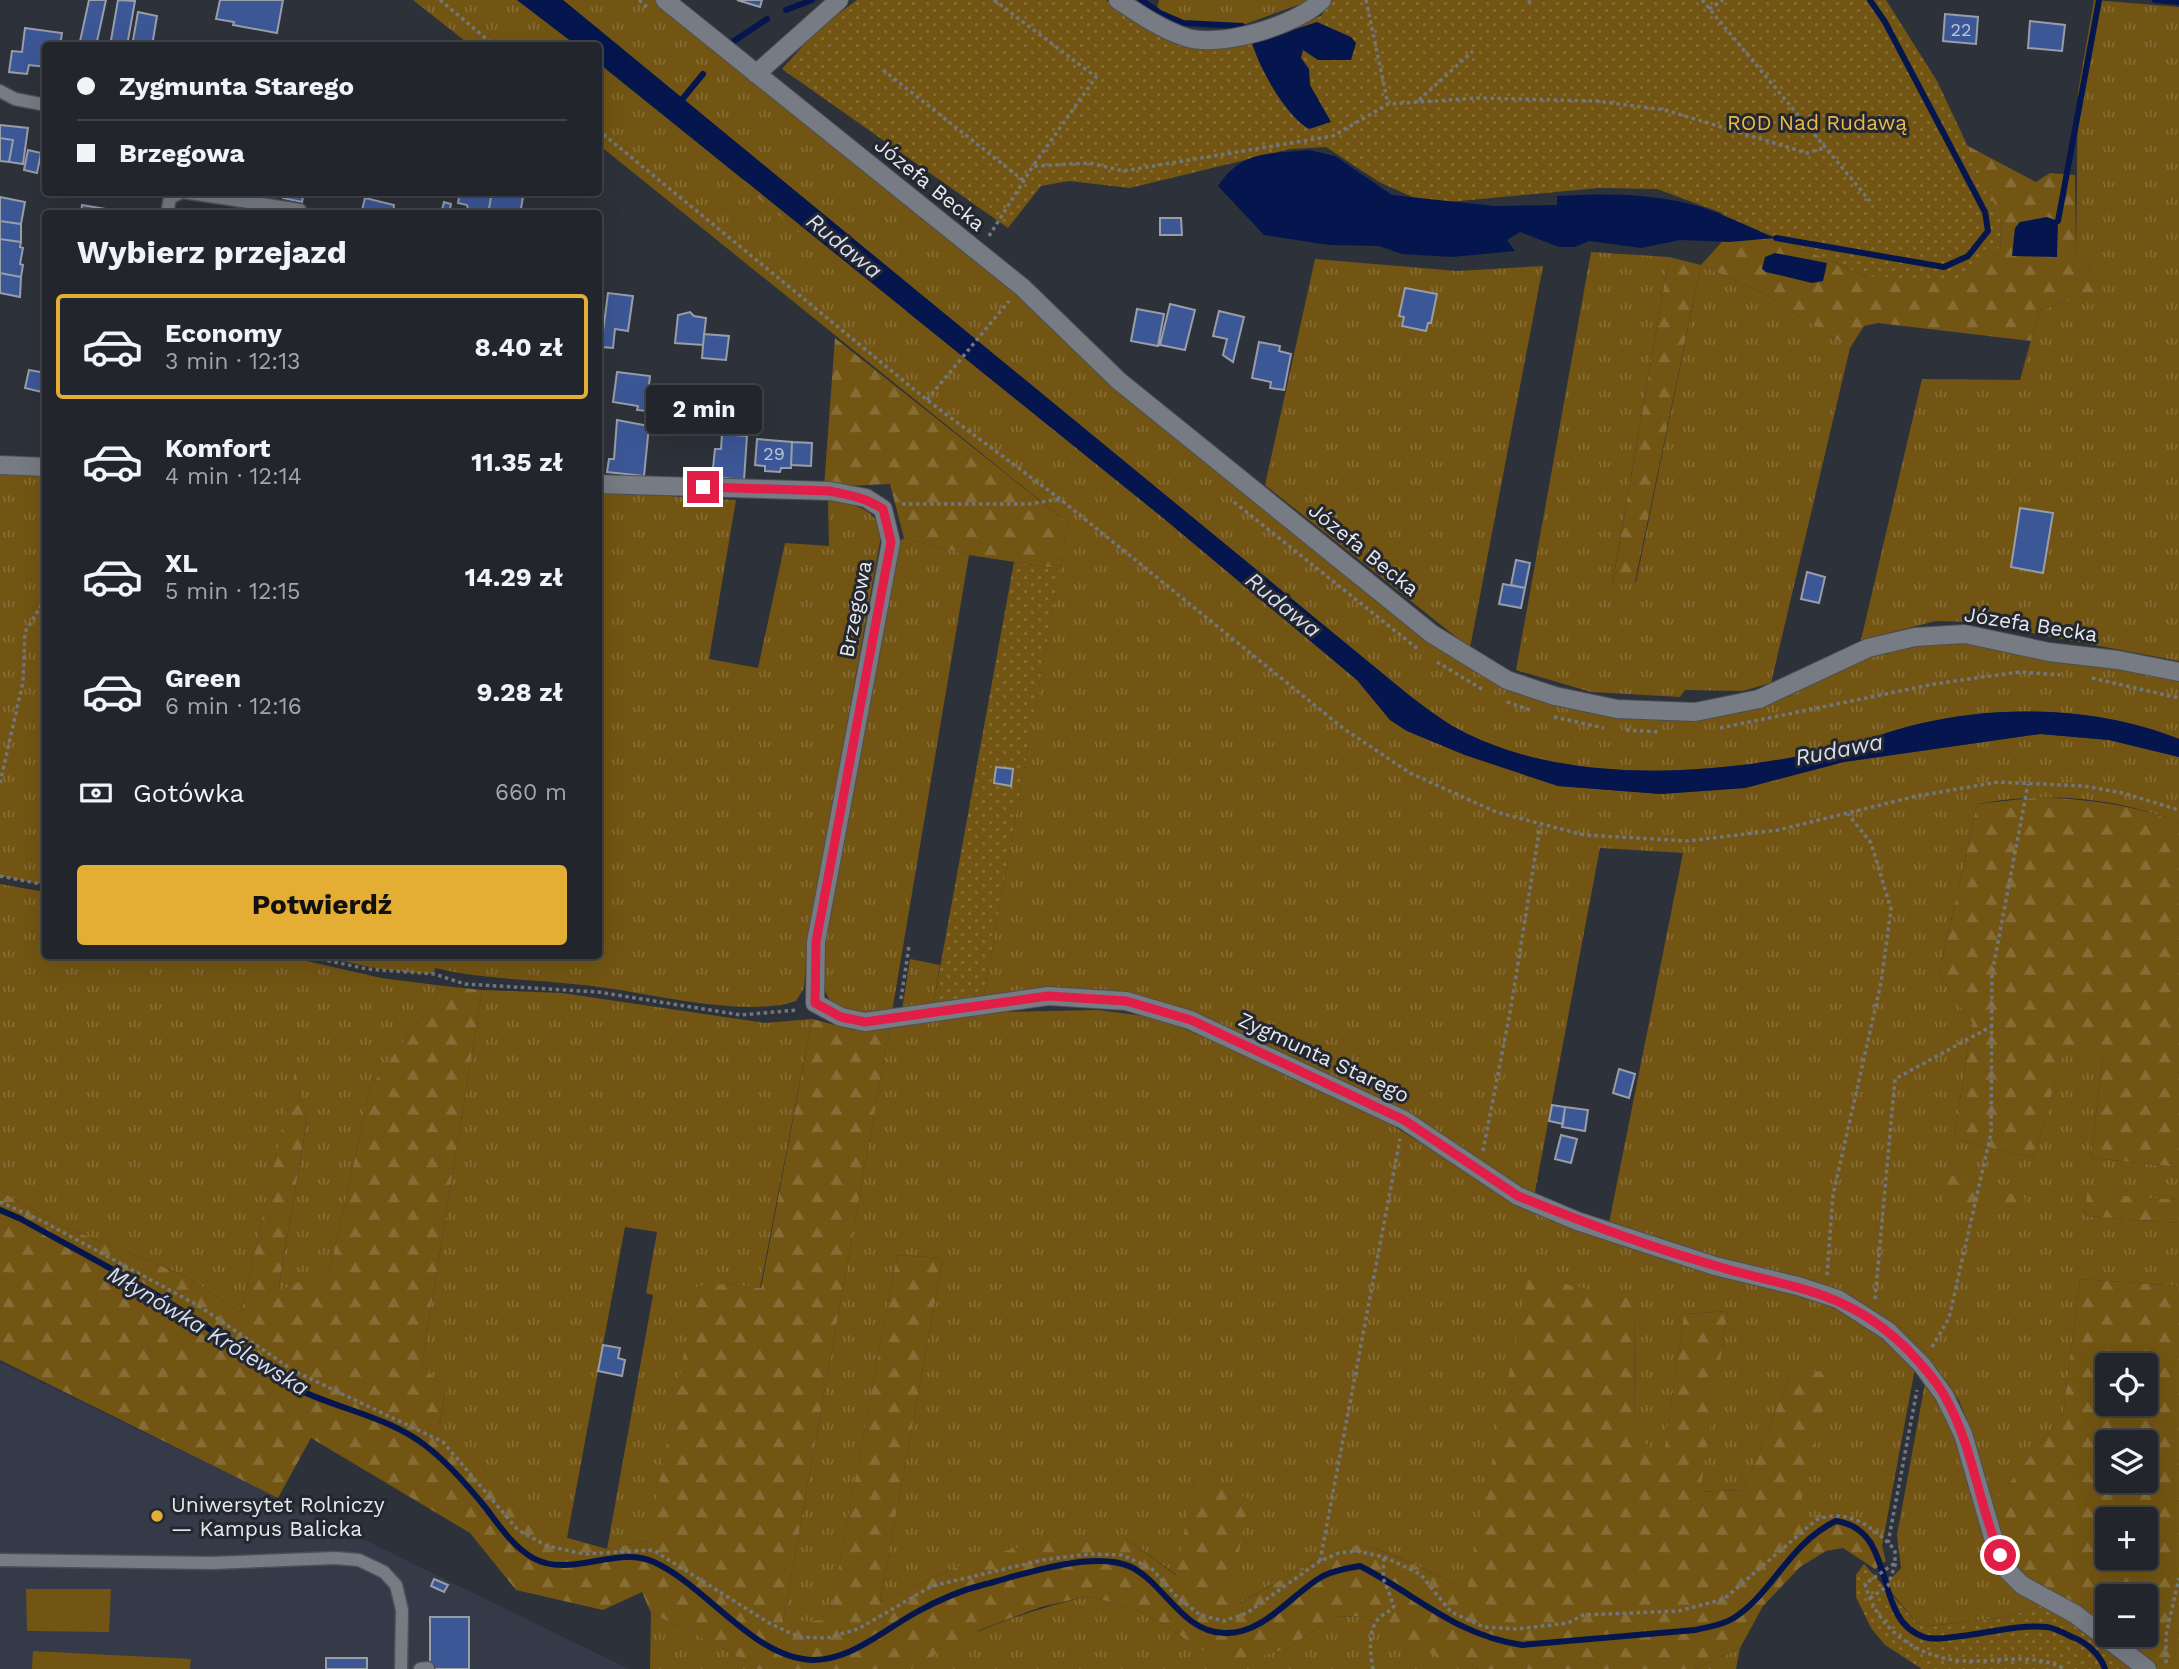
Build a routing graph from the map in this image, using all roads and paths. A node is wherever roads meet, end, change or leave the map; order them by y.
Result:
1 (440, 0) edge
2 (665, 0) edge
3 (839, 0) edge
4 (994, 0) edge
5 (1118, 0) edge
6 (1321, 0) edge
7 (1366, 0) edge
8 (1702, 0) edge
9 (1724, 0) edge
10 (1709, 9) junction
11 (490, 42) edge
12 (1472, 51) dead end
13 (883, 70) dead end
14 (756, 74) junction
15 (0, 91) edge
16 (1417, 102) junction
17 (42, 104) edge
18 (1388, 104) junction
19 (602, 133) edge
20 (1824, 148) junction
21 (1033, 166) junction
22 (1024, 181) junction
23 (209, 196) edge
24 (1870, 201) dead end
25 (300, 210) dead end
26 (978, 252) junction
27 (1018, 310) dead end
28 (928, 400) junction
29 (0, 465) edge
30 (42, 467) edge
31 (602, 484) edge
32 (1225, 494) dead end
33 (1060, 499) junction
34 (883, 509) junction
35 (42, 604) edge
36 (1425, 654) dead end
37 (1436, 662) dead end
38 (2179, 672) edge
39 (2070, 675) dead end
40 (2083, 676) dead end
41 (1491, 694) dead end
42 (2179, 698) edge
43 (1501, 699) dead end
44 (1537, 712) dead end
45 (1551, 716) dead end
46 (1718, 729) dead end
47 (1669, 731) dead end
48 (0, 783) edge
49 (2028, 784) junction
50 (2179, 810) edge
51 (1848, 814) junction
52 (1540, 826) junction
53 (0, 876) edge
54 (42, 884) edge
55 (909, 946) dead end
56 (321, 959) edge
57 (815, 1003) junction
58 (898, 1018) junction
59 (1992, 1026) junction
60 (1404, 1120) junction
61 (1477, 1169) junction
62 (0, 1202) edge
63 (1829, 1296) junction
64 (1873, 1318) junction
65 (1922, 1365) junction
66 (1888, 1543) junction
67 (1384, 1557) junction
68 (1896, 1559) junction
69 (0, 1560) edge
70 (1320, 1561) junction
71 (2179, 1578) edge
72 (1870, 1598) junction
73 (401, 1669) edge
74 (1373, 1669) edge
75 (2065, 1669) edge
76 (2147, 1669) edge
77 (2166, 1669) edge

1 - 11 path
2 - 14 street, Józefa Becka
3 - 14 street
4 - 21 path
5 - 6 street
7 - 18 path
8 - 10 path
9 - 10 path
10 - 20 path
12 - 16 path
13 - 22 path
14 - 26 street, Józefa Becka
15 - 17 lane
16 - 18 path
16 - 20 path
18 - 21 path
19 - 28 path
20 - 24 path
21 - 22 path
22 - 26 path
23 - 25 lane
26 - 38 street, Józefa Becka
27 - 28 path
28 - 33 path
29 - 30 street
31 - 34 street
32 - 36 path
33 - 34 path
33 - 52 path
34 - 57 street, Brzegowa
35 - 48 path
37 - 41 path
39 - 46 path
40 - 42 path
43 - 44 path
45 - 47 path
49 - 50 path
49 - 51 path
49 - 59 path
51 - 52 path
51 - 63 path
52 - 61 path
53 - 54 path
55 - 58 path
56 - 57 path
57 - 58 street, Zygmunta Starego
58 - 60 street, Zygmunta Starego
59 - 64 path
59 - 65 path
60 - 61 street, Zygmunta Starego
60 - 70 path
61 - 63 street, Zygmunta Starego
62 - 70 path
63 - 64 street, Zygmunta Starego
64 - 65 street, Zygmunta Starego
65 - 66 path
65 - 76 street, Zygmunta Starego
66 - 67 path
66 - 68 path
67 - 70 path
67 - 74 path
68 - 72 path
68 - 72 path
69 - 73 lane
71 - 77 path
72 - 75 path

